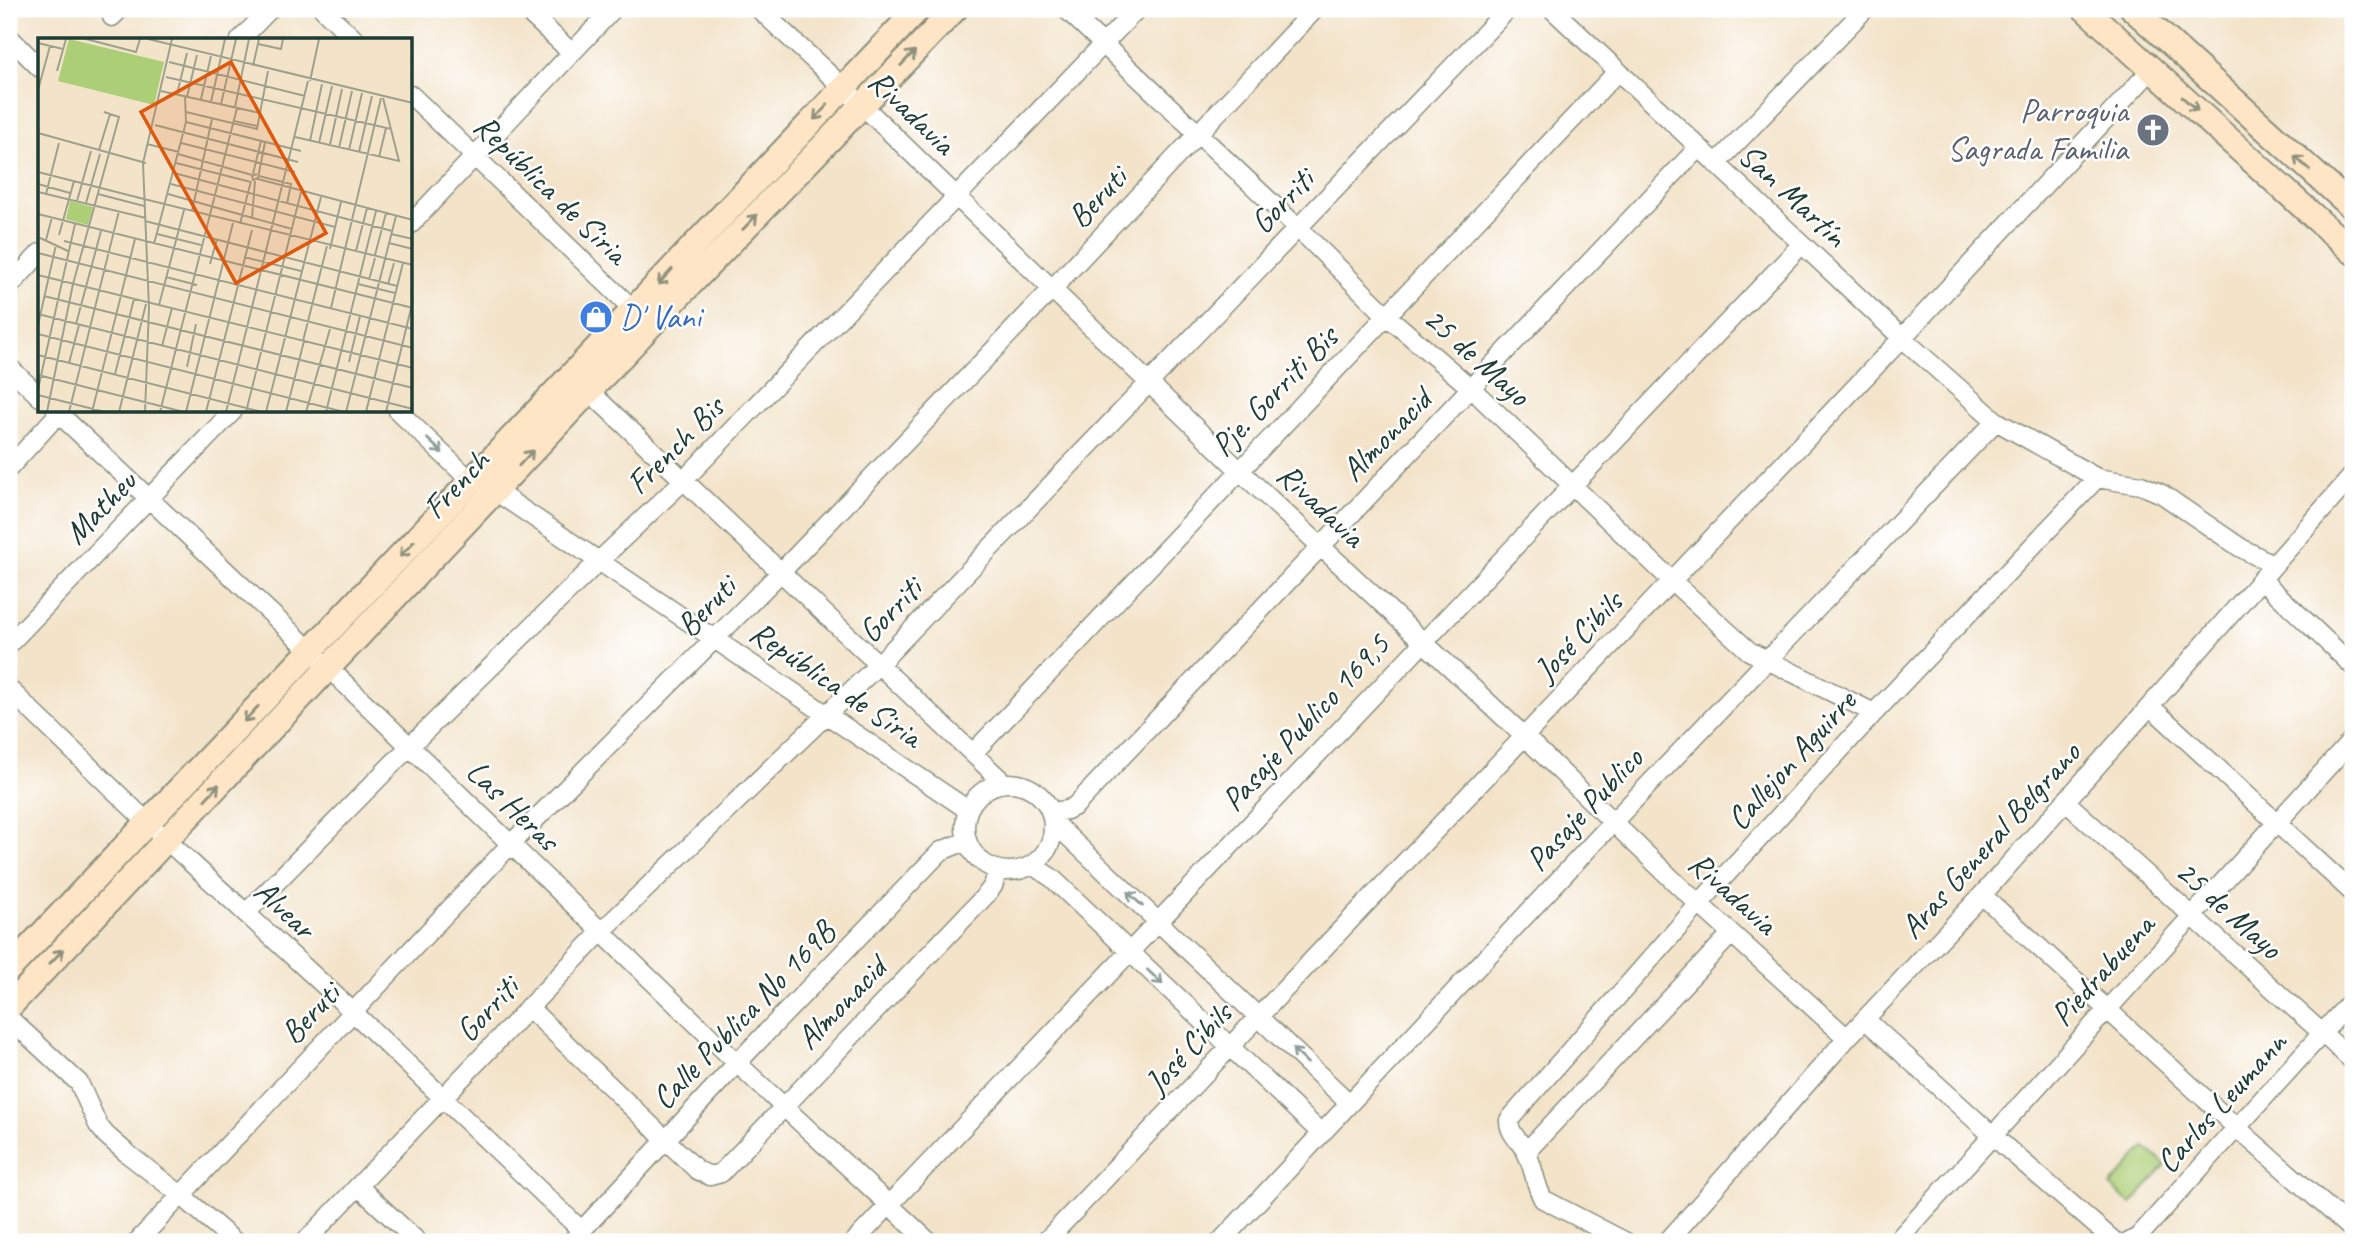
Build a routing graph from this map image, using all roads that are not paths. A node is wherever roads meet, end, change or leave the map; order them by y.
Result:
1 (270, 9) edge
2 (323, 9) edge
3 (525, 9) edge
4 (613, 9) edge
5 (759, 9) edge
6 (918, 9) edge
7 (955, 9) edge
8 (1066, 9) edge
9 (1137, 9) edge
10 (1315, 9) edge
11 (1508, 9) edge
12 (1552, 9) edge
13 (1865, 9) edge
14 (2085, 9) edge
15 (2133, 9) edge
16 (9, 37) edge
17 (242, 38) edge
18 (353, 38) edge
19 (1103, 44) junction
20 (571, 52) junction
21 (38, 66) edge
22 (2152, 69) junction
23 (1618, 71) junction
24 (844, 88) junction
25 (413, 97) edge
26 (862, 105) junction
27 (1197, 133) junction
28 (1699, 147) junction
29 (475, 156) junction
30 (1716, 164) junction
31 (957, 197) junction
32 (2353, 208) edge
33 (413, 221) edge
34 (1298, 228) junction
35 (1802, 244) junction
36 (2353, 252) edge
37 (38, 255) edge
38 (9, 287) edge
39 (1053, 288) junction
40 (1387, 316) junction
41 (642, 318) junction
42 (1902, 338) junction
43 (9, 367) edge
44 (1150, 384) junction
45 (1472, 389) junction
46 (589, 391) junction
47 (38, 395) edge
48 (58, 413) edge
49 (60, 413) edge
50 (231, 413) edge
51 (400, 413) edge
52 (1996, 421) junction
53 (9, 468) edge
54 (1240, 470) junction
55 (2353, 475) edge
56 (2097, 478) junction
57 (471, 481) junction
58 (683, 481) junction
59 (1572, 485) junction
60 (2340, 490) junction
61 (495, 491) junction
62 (148, 500) junction
63 (2353, 503) edge
64 (1321, 545) junction
65 (598, 562) junction
66 (2274, 565) junction
67 (781, 572) junction
68 (2261, 579) junction
69 (1672, 581) junction
70 (716, 638) junction
71 (1423, 641) junction
72 (9, 644) edge
73 (320, 659) junction
74 (1768, 659) junction
75 (879, 664) junction
76 (2353, 666) edge
77 (9, 689) edge
78 (2151, 706) junction
79 (1874, 713) junction
80 (828, 714) junction
81 (1524, 736) junction
82 (2353, 738) edge
83 (409, 747) junction
84 (974, 752) junction
85 (1004, 783) junction
86 (2065, 801) junction
87 (968, 810) junction
88 (1052, 817) junction
89 (2276, 821) junction
90 (1613, 822) junction
91 (148, 823) junction
92 (167, 839) junction
93 (967, 841) junction
94 (510, 845) junction
95 (1032, 865) junction
96 (998, 870) junction
97 (2353, 893) edge
98 (1982, 895) junction
99 (1699, 904) junction
100 (246, 913) junction
101 (2191, 915) junction
102 (1159, 920) junction
103 (602, 931) junction
104 (1731, 934) junction
105 (1128, 951) junction
106 (9, 969) edge
107 (2353, 999) edge
108 (9, 1007) edge
109 (528, 1007) junction
110 (2108, 1009) junction
111 (352, 1011) junction
112 (1259, 1017) junction
113 (9, 1018) edge
114 (1866, 1020) junction
115 (2322, 1034) junction
116 (1847, 1038) junction
117 (1230, 1048) junction
118 (2353, 1061) edge
119 (737, 1063) junction
120 (442, 1099) junction
121 (1349, 1103) junction
122 (784, 1106) junction
123 (2237, 1128) junction
124 (1321, 1133) junction
125 (1993, 1136) junction
126 (666, 1140) junction
127 (1526, 1152) junction
128 (358, 1186) junction
129 (181, 1195) junction
130 (889, 1205) junction
131 (2353, 1230) edge
132 (576, 1236) edge
133 (137, 1242) edge
134 (235, 1242) edge
135 (305, 1242) edge
136 (418, 1242) edge
137 (853, 1242) edge
138 (929, 1242) edge
139 (1045, 1242) edge
140 (1220, 1242) edge
141 (1626, 1242) edge
142 (1667, 1242) edge
143 (1896, 1242) edge
144 (2115, 1242) edge
145 (2129, 1242) edge

1 - 17 street
2 - 18 street
3 - 20 street
4 - 20 street
5 - 24 street, Rivadavia
6 - 24 main road, French
26 -> 7 main road, French
8 - 19 street, 25 de Mayo
9 - 19 street, French Bis
10 - 27 street, Beruti
11 - 34 street, Gorriti
12 - 23 street, San Martín
13 - 30 street
14 - 22 main road
32 -> 15 main road
16 - 21 street
19 - 27 street, 25 de Mayo
19 - 31 street, French Bis
20 - 29 street
22 -> 36 main road
22 - 42 street, José Cibils
23 - 28 street, San Martín
23 - 40 street, Pje. Gorriti Bis
24 - 26 street, Rivadavia
24 -> 41 main road, French
25 - 29 street, República de Siria
26 - 31 street, Rivadavia
41 -> 26 main road, French
27 - 34 street, 25 de Mayo
27 - 39 street, Beruti
28 - 30 street, San Martín
28 - 45 street, Almonacid
29 - 33 street
29 - 41 street, República de Siria
30 - 35 street, San Martín
31 - 39 street, Rivadavia
31 - 58 street, French Bis
34 - 40 street, 25 de Mayo
34 - 44 street, Gorriti
35 - 42 street, San Martín
35 - 59 street, Pasaje Publico 169,5
37 - 38 street
39 - 44 street, Rivadavia
39 - 67 street, Beruti
40 - 45 street, 25 de Mayo
40 - 54 street, Pje. Gorriti Bis
41 - 46 main road, French
41 - 57 main road, French
42 - 52 street, San Martín
42 - 69 street, José Cibils
43 - 47 street
44 - 54 street, Rivadavia
44 - 75 street, Gorriti
45 - 59 street, 25 de Mayo
45 - 64 street, Almonacid
46 - 58 street, República de Siria
61 -> 46 main road, French
48 - 53 street
49 - 62 street, Las Heras
50 - 62 street, Matheu
51 -> 57 street
52 - 56 street, San Martín
52 - 74 street, Pasaje Publico
54 - 64 street, Rivadavia
54 - 84 street, Pje. Gorriti Bis
55 - 60 street, Aras General Belgrano
56 - 66 street
56 - 79 street, Callejon Aguirre
57 -> 73 main road, French
58 - 65 street, French Bis
58 - 67 street, República de Siria
59 - 69 street, 25 de Mayo
59 - 71 street, Pasaje Publico 169,5
60 - 63 street
60 - 66 street, Aras General Belgrano
61 - 65 street, República de Siria
61 - 73 main road, French
62 - 72 street, Matheu
62 - 73 street, Las Heras
64 - 71 street, Rivadavia
64 - 88 street, Almonacid
65 - 70 street, República de Siria
65 - 83 street, French Bis
66 - 68 street, Aras General Belgrano
67 - 70 street, Beruti
67 - 75 street, República de Siria
68 - 76 street
68 - 78 street, Aras General Belgrano
69 - 74 street, 25 de Mayo
69 - 81 street, José Cibils
70 - 80 street, República de Siria
70 - 94 street, Beruti
71 - 81 street, Rivadavia
71 - 102 street, Pasaje Publico 169,5
73 - 83 street, Las Heras
73 -> 91 main road, French
92 -> 73 main road, French
74 - 79 street, 25 de Mayo
74 - 90 street, Pasaje Publico
75 - 80 street, Gorriti
75 - 84 street, República de Siria
77 - 91 street, Alvear
78 - 86 street, Aras General Belgrano
78 - 89 street
79 - 99 street, Callejon Aguirre
80 - 87 street, República de Siria
80 - 103 street, Gorriti
81 - 90 street, Rivadavia
81 - 112 street, José Cibils
82 - 89 street, Piedrabuena
83 - 94 street, Las Heras
83 - 100 street, French Bis
84 - 85 street, República de Siria
85 - 87 street
85 - 88 street
86 - 98 street, Aras General Belgrano
86 - 101 street, 25 de Mayo
87 - 93 street
88 - 95 street
102 -> 88 street
89 - 97 street
89 - 101 street, Piedrabuena
90 - 99 street, Rivadavia
90 - 121 street, Pasaje Publico
91 - 92 street, Alvear
91 - 106 main road, French
92 - 100 street, Alvear
108 -> 92 main road, French
93 - 96 street
93 - 119 street, Calle Publica No 169B
94 - 103 street, Las Heras
94 - 111 street, Beruti
95 - 96 street
95 - 105 street
96 - 122 street, Almonacid
98 - 110 street
98 - 114 street, Aras General Belgrano
99 - 104 street, Rivadavia
99 - 127 street, Callejon Aguirre
100 - 111 street, Alvear
101 - 110 street, Piedrabuena
101 - 115 street, 25 de Mayo
102 - 105 street, Pasaje Publico 169,5
102 - 112 street
103 - 109 street, Gorriti
103 - 119 street, Las Heras
104 - 116 street, Rivadavia
104 - 127 street
105 -> 117 street
105 - 130 street, Pasaje Publico 169,5
107 - 115 street, Carlos Leumann
109 - 120 street, Gorriti
109 - 126 street
110 - 123 street
110 - 125 street, Piedrabuena
111 - 120 street, Alvear
111 - 129 street, Beruti
112 - 117 street, José Cibils
121 -> 112 street
113 - 129 street
114 - 116 street, Aras General Belgrano
114 - 125 street
115 - 118 street, 25 de Mayo
115 - 123 street, Carlos Leumann
116 - 142 street, Aras General Belgrano
117 - 124 street
117 - 139 street, José Cibils
119 - 122 street, Las Heras
119 - 126 street, Calle Publica No 169B
120 - 128 street, Gorriti
120 - 132 street, Alvear
121 - 124 street, Pasaje Publico
122 - 126 street, Almonacid
122 - 130 street, Las Heras
123 - 131 street
123 - 145 street, Carlos Leumann
124 - 140 street, Pasaje Publico
125 - 143 street, Piedrabuena
125 - 144 street
126 - 132 street, Calle Publica No 169B
127 - 141 street
128 - 135 street, Gorriti
128 - 136 street
129 - 133 street, Beruti
129 - 134 street
130 - 137 street, Pasaje Publico 169,5
130 - 138 street, Las Heras

